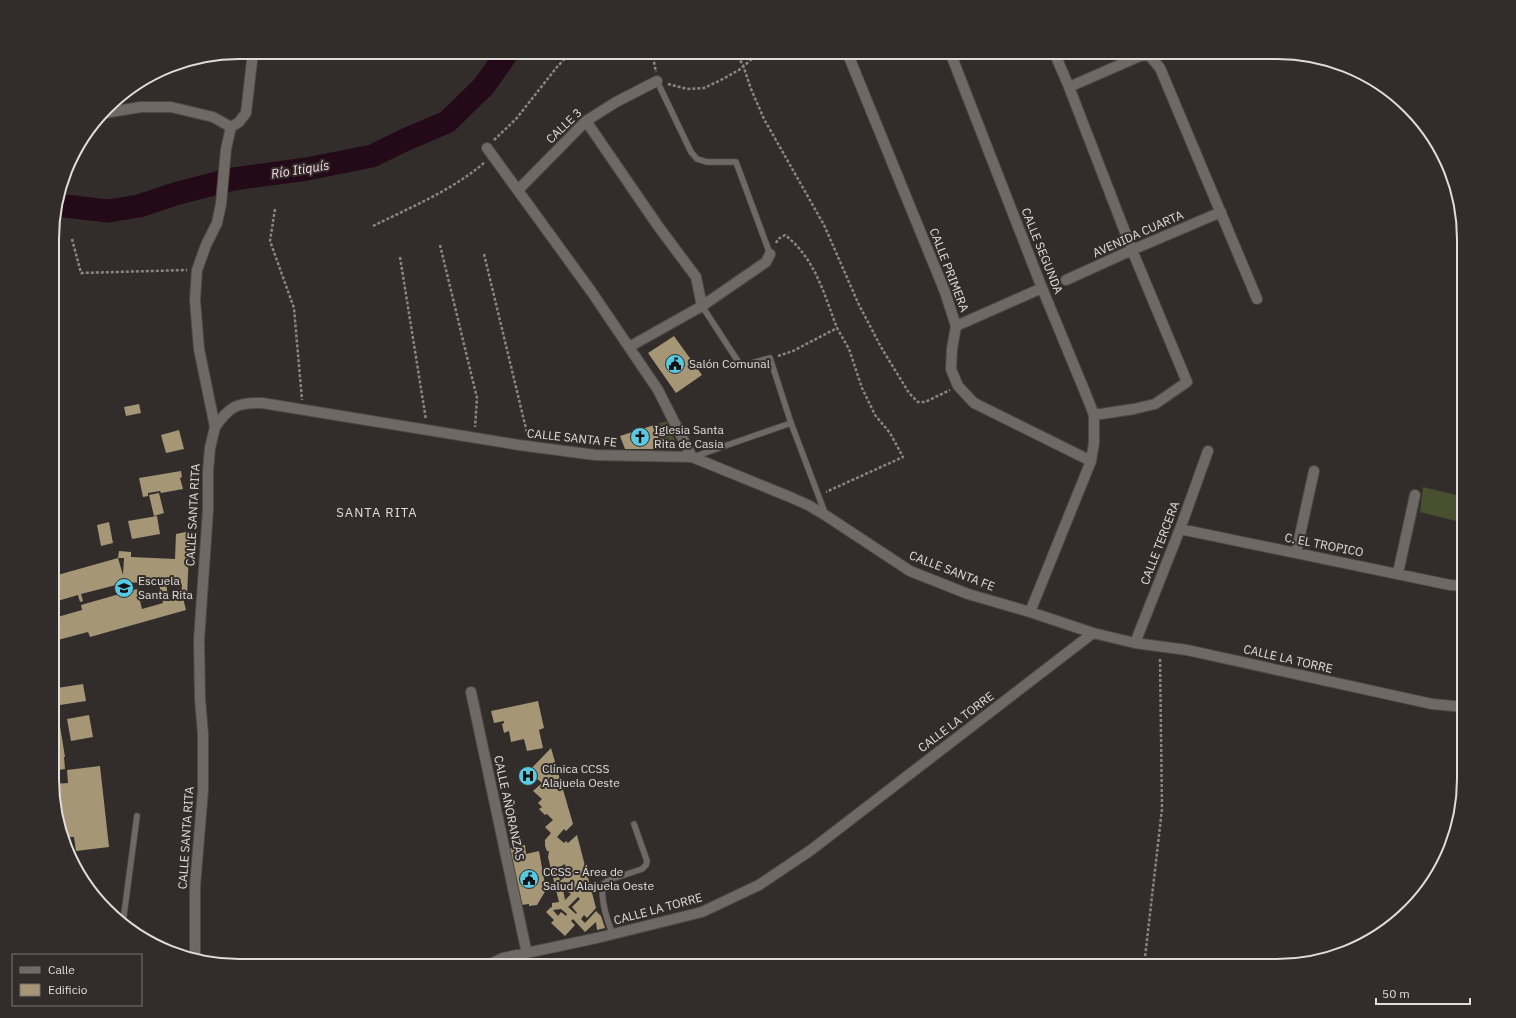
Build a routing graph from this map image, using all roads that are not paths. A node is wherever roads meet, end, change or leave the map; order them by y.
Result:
1 (252, 59) edge
2 (850, 59) edge
3 (953, 59) edge
4 (1057, 59) edge
5 (1133, 59) edge
6 (1152, 59) edge
7 (657, 81) joint
8 (1069, 87) junction
9 (112, 112) edge
10 (586, 121) junction
11 (231, 127) junction
12 (490, 151) road end
13 (518, 190) junction
14 (1220, 212) junction
15 (1132, 250) junction
16 (770, 254) joint
17 (1066, 280) dead end
18 (1042, 288) junction
19 (1257, 299) dead end
20 (702, 306) junction
21 (956, 326) junction
22 (629, 347) junction
23 (1094, 416) junction
24 (791, 423) junction
25 (215, 427) junction
26 (1208, 451) dead end
27 (692, 457) junction
28 (1091, 461) junction
29 (1314, 470) dead end
30 (1415, 495) dead end
31 (825, 515) junction
32 (1180, 529) junction
33 (1296, 553) junction
34 (1398, 573) junction
35 (1457, 586) edge
36 (1030, 612) junction
37 (1094, 633) junction
38 (1135, 643) junction
39 (470, 692) dead end
40 (1457, 707) edge
41 (137, 816) dead end
42 (634, 824) dead end
43 (124, 917) edge
44 (613, 934) junction
45 (195, 954) edge
46 (527, 954) junction
47 (501, 959) edge

1 - 11 street
2 - 21 street, CALLE PRIMERA
3 - 18 street, CALLE SEGUNDA
4 - 8 street
5 - 8 street
6 - 14 street
7 - 10 street, CALLE 3
7 - 16 lane
8 - 15 street
9 - 11 street
10 - 13 street, CALLE 3
10 - 20 street
11 - 25 street, CALLE SANTA RITA
12 - 13 street
13 - 22 street
14 - 15 street, AVENIDA CUARTA
14 - 19 street
15 - 17 street, AVENIDA CUARTA
15 - 23 street
16 - 20 street
18 - 21 street
18 - 23 street, CALLE SEGUNDA
20 - 22 street
20 - 24 lane
21 - 28 street, CALLE PRIMERA
22 - 27 street
23 - 28 street, CALLE SEGUNDA
24 - 27 lane
24 - 31 lane
25 - 27 street, CALLE SANTA FE
25 - 45 street, CALLE SANTA RITA
26 - 32 street, CALLE TERCERA
27 - 31 street, CALLE SANTA FE
28 - 36 street
29 - 33 street
30 - 34 street
31 - 36 street, CALLE SANTA FE
32 - 33 street, C. EL TROPICO
32 - 38 street, CALLE TERCERA
33 - 34 street, C. EL TROPICO
34 - 35 street, C. EL TROPICO
36 - 37 street, CALLE SANTA FE
37 - 38 street, CALLE LA TORRE
37 - 44 street, CALLE LA TORRE
38 - 40 street, CALLE LA TORRE
39 - 46 street, CALLE AÑORANZAS
41 - 43 lane
42 - 44 lane
44 - 46 street, CALLE LA TORRE
46 - 47 street, CALLE LA TORRE

